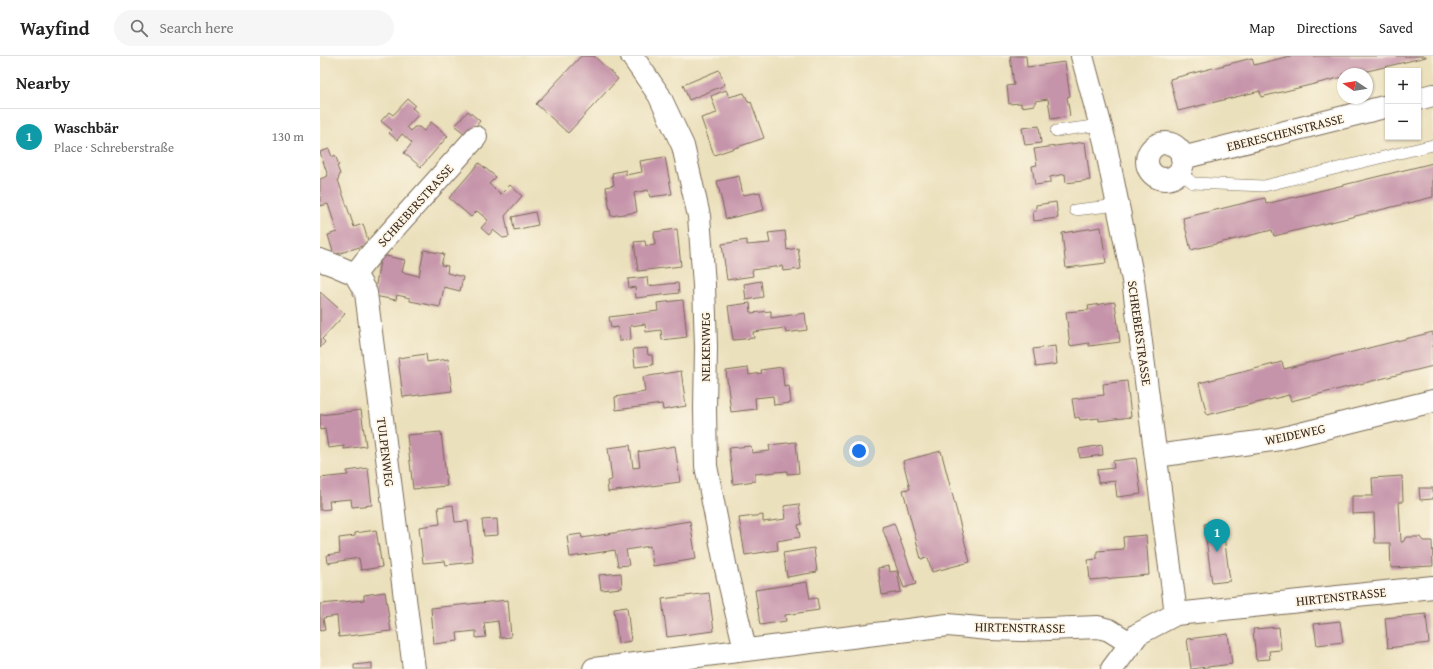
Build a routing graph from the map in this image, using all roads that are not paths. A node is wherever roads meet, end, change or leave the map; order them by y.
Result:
1 (632, 56) edge
2 (1082, 56) edge
3 (1433, 95) edge
4 (1421, 98) edge
5 (1385, 107) edge
6 (1101, 125) junction
7 (1056, 131) dead end
8 (476, 137) dead end
9 (1433, 145) edge
10 (1181, 165) joint
11 (1118, 205) junction
12 (1075, 210) dead end
13 (320, 260) edge
14 (355, 274) junction
15 (1433, 401) edge
16 (1156, 456) junction
17 (1433, 587) edge
18 (1176, 614) junction
19 (1130, 643) junction
20 (745, 649) junction
21 (414, 669) edge
22 (594, 669) edge
23 (1112, 669) edge

1 - 20 street, NELKENWEG
2 - 6 street, SCHREBERSTRASSE
3 - 4 street
5 - 10 street, EBERESCHENSTRASSE
6 - 7 lane
6 - 11 street, SCHREBERSTRASSE
8 - 14 street, SCHREBERSTRASSE
9 - 10 lane
11 - 12 lane
11 - 16 street, SCHREBERSTRASSE
13 - 14 street
14 - 21 street, TULPENWEG
15 - 16 street, WEIDEWEG
16 - 18 street, SCHREBERSTRASSE
17 - 18 street, HIRTENSTRASSE
18 - 19 street, HIRTENSTRASSE
19 - 20 street, HIRTENSTRASSE
19 - 23 street
20 - 22 street, HIRTENSTRASSE

